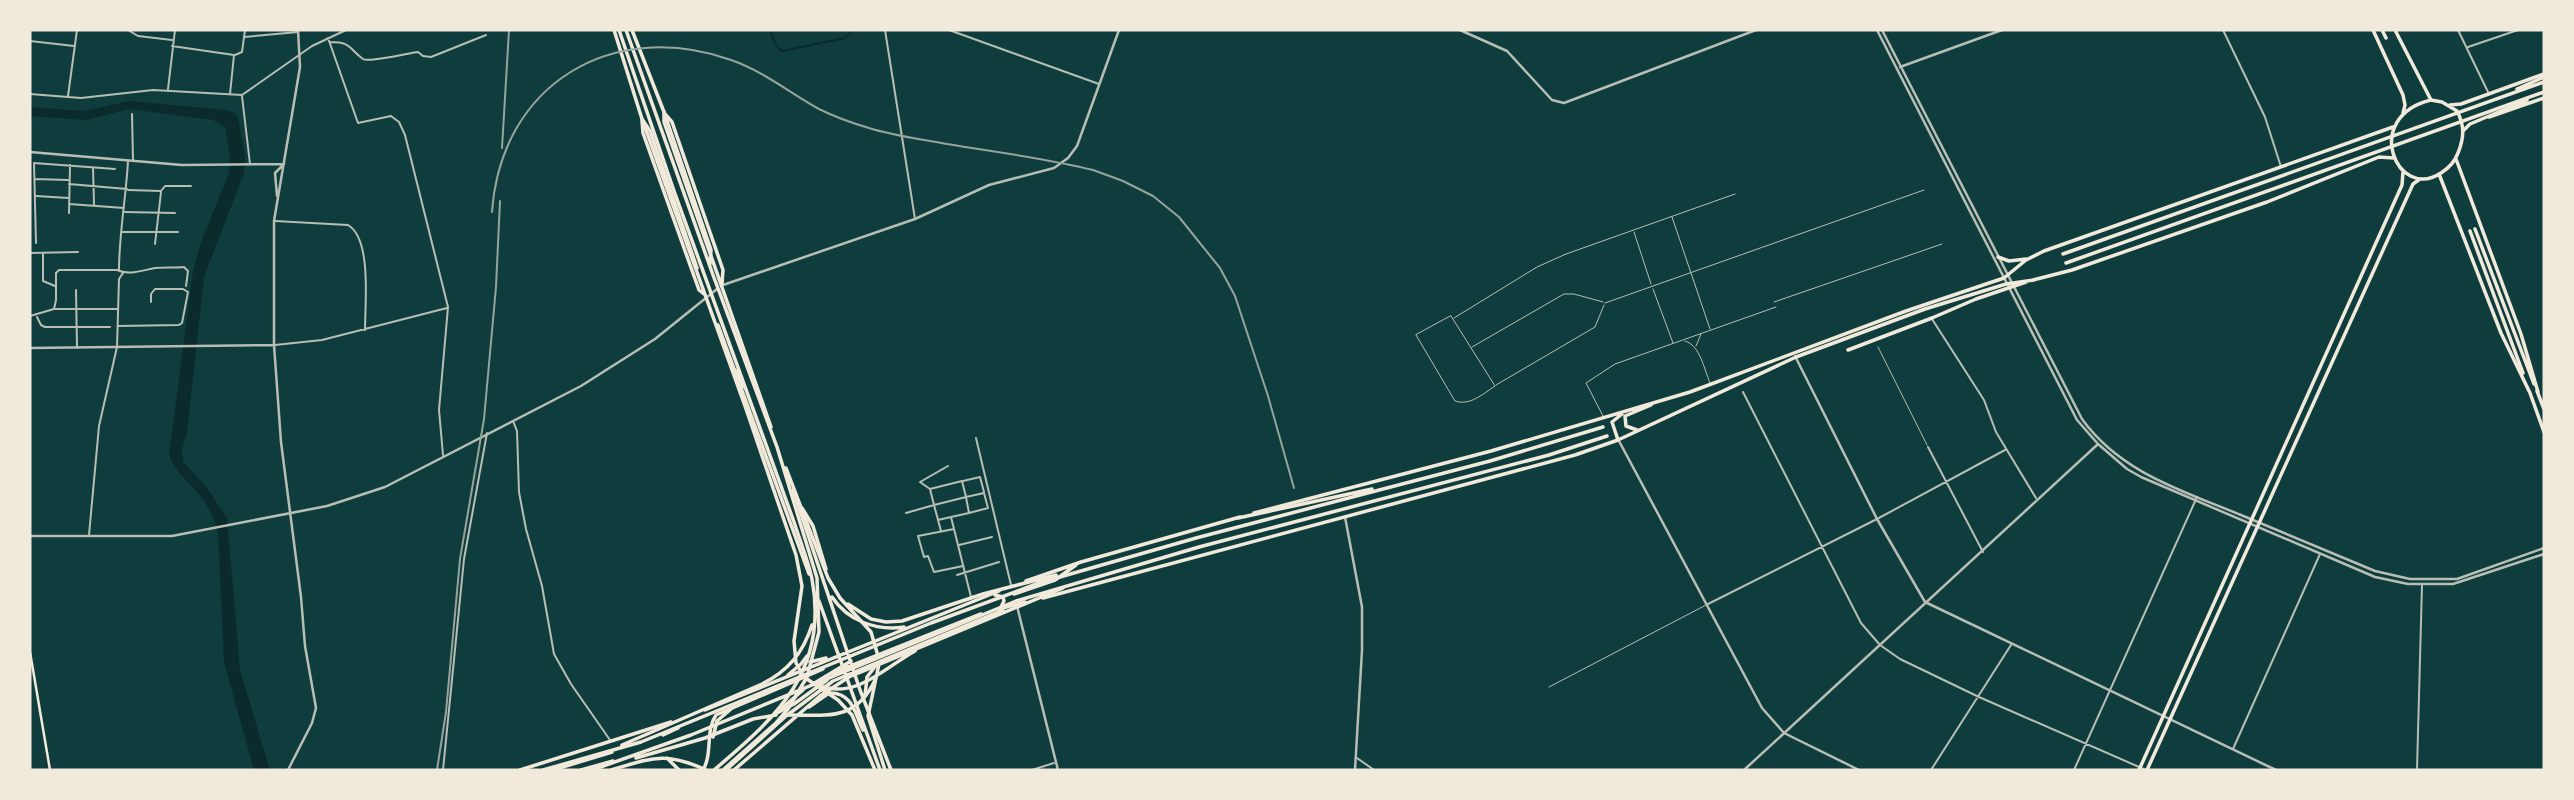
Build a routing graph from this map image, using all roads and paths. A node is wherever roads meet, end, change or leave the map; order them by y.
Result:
1 (77, 30) edge
2 (128, 30) edge
3 (175, 30) edge
4 (245, 30) edge
5 (346, 30) edge
6 (616, 30) edge
7 (626, 30) edge
8 (632, 30) edge
9 (885, 30) edge
10 (949, 30) edge
11 (1119, 30) edge
12 (1460, 30) edge
13 (1756, 30) edge
14 (1880, 30) edge
15 (2002, 30) edge
16 (2223, 30) edge
17 (2373, 30) edge
18 (2382, 30) edge
19 (2395, 30) edge
20 (2458, 30) edge
21 (2518, 30) edge
22 (298, 31) edge
23 (486, 35) dead end
24 (244, 37) junction
25 (328, 38) junction
26 (2386, 38) dead end
27 (173, 40) junction
28 (30, 41) edge
29 (329, 42) junction
30 (75, 46) junction
31 (173, 46) junction
32 (2467, 48) junction
33 (300, 54) junction
34 (234, 55) junction
35 (641, 55) junction
36 (625, 60) junction
37 (1899, 67) junction
38 (2544, 78) edge
39 (1099, 84) junction
40 (168, 90) junction
41 (30, 94) edge
42 (2490, 94) junction
43 (2544, 94) edge
44 (230, 95) junction
45 (242, 95) junction
46 (68, 97) junction
47 (2431, 100) junction
48 (2447, 105) junction
49 (664, 112) junction
50 (132, 114) dead end
51 (2402, 115) junction
52 (642, 119) junction
53 (2393, 127) junction
54 (2463, 131) junction
55 (30, 152) edge
56 (2394, 158) junction
57 (2456, 159) junction
58 (131, 160) junction
59 (284, 164) junction
60 (70, 165) junction
61 (248, 165) junction
62 (93, 167) junction
63 (2282, 168) junction
64 (115, 169) dead end
65 (2403, 172) junction
66 (2439, 174) junction
67 (2420, 178) junction
68 (35, 179) junction
69 (69, 182) junction
70 (93, 185) junction
71 (191, 186) dead end
72 (127, 190) junction
73 (1924, 190) dead end
74 (161, 191) junction
75 (1735, 194) dead end
76 (35, 195) junction
77 (69, 198) junction
78 (278, 198) junction
79 (69, 204) junction
80 (94, 205) junction
81 (124, 210) junction
82 (69, 213) dead end
83 (158, 213) junction
84 (174, 213) dead end
85 (1672, 216) junction
86 (915, 219) junction
87 (274, 221) junction
88 (30, 225) edge
89 (35, 225) junction
90 (2475, 229) dead end
91 (1633, 230) junction
92 (2470, 231) dead end
93 (121, 232) junction
94 (155, 232) junction
95 (178, 232) dead end
96 (36, 243) dead end
97 (155, 244) dead end
98 (1942, 244) dead end
99 (78, 252) dead end
100 (30, 253) edge
101 (43, 253) junction
102 (2063, 254) dead end
103 (2035, 255) junction
104 (1998, 257) junction
105 (2066, 263) dead end
106 (710, 266) junction
107 (119, 270) junction
108 (1691, 272) junction
109 (122, 273) junction
110 (2006, 277) junction
111 (2013, 284) junction
112 (186, 286) dead end
113 (721, 286) junction
114 (1652, 286) junction
115 (2007, 286) junction
116 (56, 287) junction
117 (709, 288) junction
118 (76, 290) dead end
119 (707, 296) junction
120 (151, 302) dead end
121 (1774, 302) dead end
122 (1605, 303) junction
123 (448, 307) junction
124 (1776, 307) dead end
125 (54, 309) junction
126 (76, 309) junction
127 (118, 309) junction
128 (30, 316) edge
129 (36, 316) junction
130 (1454, 318) junction
131 (1932, 318) junction
132 (117, 326) junction
133 (717, 326) junction
134 (77, 327) junction
135 (110, 327) dead end
136 (365, 330) junction
137 (1711, 331) junction
138 (1702, 334) junction
139 (1683, 341) junction
140 (1673, 343) junction
141 (274, 345) junction
142 (723, 346) junction
143 (1471, 347) junction
144 (1878, 347) dead end
145 (30, 348) edge
146 (78, 348) junction
147 (117, 348) junction
148 (1696, 348) junction
149 (1848, 350) dead end
150 (1795, 355) junction
151 (1711, 385) junction
152 (1495, 386) junction
153 (1743, 392) dead end
154 (2538, 392) junction
155 (2530, 393) junction
156 (1683, 394) junction
157 (751, 400) junction
158 (1654, 402) junction
159 (2544, 409) edge
160 (1604, 417) junction
161 (512, 420) junction
162 (1603, 427) dead end
163 (1640, 429) junction
164 (2544, 432) edge
165 (487, 433) junction
166 (1607, 436) dead end
167 (976, 438) dead end
168 (1618, 440) junction
169 (2099, 443) junction
170 (777, 447) junction
171 (1928, 447) joint
172 (2005, 450) junction
173 (443, 455) junction
174 (948, 466) dead end
175 (962, 481) junction
176 (1946, 482) junction
177 (1395, 486) junction
178 (930, 489) junction
179 (984, 493) junction
180 (966, 497) junction
181 (2197, 499) junction
182 (2037, 500) junction
183 (797, 501) junction
184 (934, 505) junction
185 (290, 513) junction
186 (906, 513) dead end
187 (970, 513) junction
188 (951, 517) junction
189 (1345, 517) junction
190 (1238, 518) junction
191 (1877, 519) junction
192 (938, 520) junction
193 (2252, 522) junction
194 (2258, 525) junction
195 (954, 529) junction
196 (941, 532) junction
197 (30, 536) edge
198 (89, 536) junction
199 (992, 537) dead end
200 (958, 545) junction
201 (1823, 545) junction
202 (2544, 548) edge
203 (2322, 549) junction
204 (1983, 552) junction
205 (2544, 554) edge
206 (2320, 555) junction
207 (999, 562) dead end
208 (1081, 562) junction
209 (963, 566) junction
210 (965, 572) junction
211 (1075, 572) junction
212 (957, 575) dead end
213 (1088, 578) junction
214 (2422, 580) junction
215 (2422, 585) junction
216 (1011, 586) junction
217 (826, 587) junction
218 (836, 591) junction
219 (817, 594) junction
220 (1014, 594) junction
221 (986, 596) junction
222 (980, 599) junction
223 (972, 602) junction
224 (1925, 602) junction
225 (1017, 605) junction
226 (1707, 605) junction
227 (993, 611) junction
228 (814, 619) junction
229 (826, 620) junction
230 (910, 627) junction
231 (939, 631) junction
232 (947, 636) junction
233 (931, 640) junction
234 (1880, 645) junction
235 (2011, 645) junction
236 (811, 647) junction
237 (848, 651) junction
238 (30, 652) edge
239 (838, 655) junction
240 (883, 659) junction
241 (851, 661) junction
242 (801, 664) junction
243 (842, 666) junction
244 (878, 667) junction
245 (854, 671) junction
246 (845, 675) junction
247 (781, 680) junction
248 (810, 682) junction
249 (1549, 687) dead end
250 (2110, 691) junction
251 (745, 695) junction
252 (1979, 697) junction
253 (794, 704) junction
254 (717, 706) junction
255 (735, 706) junction
256 (866, 707) junction
257 (778, 711) junction
258 (716, 715) junction
259 (800, 715) junction
260 (2164, 715) junction
261 (786, 716) junction
262 (2171, 719) junction
263 (779, 724) junction
264 (1784, 733) junction
265 (767, 735) junction
266 (869, 741) junction
267 (612, 742) junction
268 (2085, 745) junction
269 (2233, 749) junction
270 (608, 751) junction
271 (710, 752) junction
272 (664, 757) junction
273 (1356, 757) junction
274 (1055, 763) junction
275 (598, 768) junction
276 (718, 769) edge
277 (2139, 769) edge
278 (50, 770) edge
279 (288, 770) edge
280 (443, 770) edge
281 (520, 770) edge
282 (543, 770) edge
283 (553, 770) edge
284 (581, 770) edge
285 (592, 770) edge
286 (611, 770) edge
287 (679, 770) edge
288 (704, 770) edge
289 (734, 770) edge
290 (880, 770) edge
291 (891, 770) edge
292 (1032, 770) edge
293 (1058, 770) edge
294 (1355, 770) edge
295 (1374, 770) edge
296 (1744, 770) edge
297 (1859, 770) edge
298 (1931, 770) edge
299 (2074, 770) edge
300 (2147, 770) edge
301 (2276, 770) edge
302 (2417, 770) edge

1 - 30 street
2 - 27 street
3 - 27 street
4 - 24 street
5 - 25 street
6 - 36 main road
6 - 117 main road
7 - 106 main road
8 - 35 main road
9 - 86 street
10 - 39 street
11 - 39 street
12 - 13 street
14 - 37 street
15 - 37 street
16 - 63 street
17 - 51 main road
18 - 26 main road
19 - 47 main road
20 - 32 street
21 - 32 street
22 - 24 street
22 - 33 street
23 - 29 street
24 - 34 street
25 - 29 street
25 - 33 street
27 - 31 street
28 - 30 street
29 - 123 street
30 - 46 street
31 - 34 street
31 - 40 street
32 - 42 street
33 - 45 street
33 - 59 street
34 - 44 street
35 - 36 main road
35 - 49 main road
36 - 52 main road
37 - 104 street
37 - 110 street
38 - 42 main road
38 - 102 main road
39 - 86 street
40 - 44 street
40 - 46 street
41 - 46 street
42 - 48 main road
43 - 54 main road
43 - 105 main road
44 - 45 street
45 - 61 street
47 - 48 main road
47 - 51 main road
48 - 54 main road
49 - 106 main road
49 - 113 main road
49 - 113 main road
50 - 58 street
51 - 53 main road
52 - 119 main road
52 - 133 main road
53 - 56 main road
53 - 63 main road
54 - 57 main road
55 - 58 street
56 - 65 main road
56 - 111 main road
57 - 66 main road
57 - 154 main road
58 - 61 street
58 - 72 street
59 - 61 street
59 - 78 street
59 - 78 street
60 - 62 street
60 - 68 street
60 - 69 street
62 - 64 street
62 - 70 street
63 - 103 main road
65 - 67 main road
65 - 193 main road
66 - 67 main road
66 - 155 main road
67 - 194 main road
68 - 69 street
68 - 76 street
69 - 70 street
69 - 77 street
70 - 72 street
70 - 80 street
71 - 74 street
72 - 74 street
72 - 81 street
73 - 108 lane
74 - 83 street
75 - 85 lane
76 - 77 street
76 - 89 street
77 - 79 street
78 - 87 street
79 - 80 street
79 - 82 street
80 - 81 street
81 - 83 street
81 - 93 street
83 - 84 street
83 - 94 street
85 - 91 lane
85 - 108 lane
86 - 113 street
87 - 136 street
87 - 141 street
88 - 89 street
89 - 96 street
90 - 154 main road
91 - 114 lane
91 - 130 lane
92 - 155 main road
93 - 94 street
93 - 107 street
94 - 95 street
94 - 97 street
98 - 121 lane
99 - 101 street
100 - 101 street
101 - 116 street
103 - 104 main road
103 - 110 main road
104 - 110 street
106 - 170 main road
107 - 109 street
107 - 116 street
108 - 114 lane
108 - 137 lane
109 - 112 street
109 - 127 street
110 - 111 street
110 - 115 street
110 - 150 main road
111 - 115 main road
111 - 169 street
113 - 119 street
113 - 183 main road
114 - 122 lane
114 - 140 lane
115 - 131 main road
115 - 150 main road
115 - 169 street
116 - 125 street
117 - 133 main road
117 - 157 main road
118 - 126 street
119 - 161 street
119 - 219 main road
120 - 132 street
122 - 143 lane
122 - 152 lane
123 - 136 street
123 - 173 street
124 - 137 lane
125 - 126 street
125 - 129 street
126 - 127 street
126 - 134 street
127 - 132 street
128 - 129 street
129 - 134 street
130 - 143 lane
130 - 152 lane
131 - 149 main road
131 - 172 street
132 - 147 street
133 - 142 main road
134 - 135 street
134 - 146 street
136 - 141 street
137 - 138 lane
138 - 139 lane
138 - 148 lane
139 - 140 lane
139 - 148 lane
140 - 160 lane
141 - 147 street
141 - 185 street
142 - 157 main road
142 - 248 main road
143 - 152 lane
144 - 171 lane
145 - 146 street
146 - 147 street
147 - 198 street
148 - 151 lane
150 - 151 main road
150 - 163 main road
150 - 191 street
151 - 156 main road
153 - 201 street
154 - 159 main road
155 - 164 main road
156 - 158 main road
156 - 163 main road
157 - 228 main road
158 - 160 main road
158 - 168 main road
160 - 190 main road
161 - 165 street
161 - 267 street
162 - 177 main road
163 - 168 main road
165 - 173 street
165 - 280 street
166 - 213 main road
167 - 216 street
168 - 189 main road
168 - 226 street
169 - 181 street
169 - 182 street
170 - 218 main road
170 - 276 main road
171 - 176 street
172 - 176 street
172 - 182 street
173 - 185 street
174 - 178 street
175 - 178 street
175 - 179 street
175 - 180 street
176 - 191 street
176 - 204 street
177 - 190 main road
177 - 211 main road
178 - 184 street
179 - 180 street
179 - 187 street
180 - 184 street
180 - 187 street
181 - 193 street
181 - 250 street
182 - 204 street
183 - 217 main road
183 - 217 main road
184 - 186 street
184 - 192 street
185 - 198 street
185 - 279 street
187 - 188 street
188 - 192 street
188 - 195 street
189 - 225 main road
189 - 273 street
190 - 208 main road
191 - 201 street
191 - 224 street
192 - 196 street
193 - 194 street
193 - 260 main road
194 - 203 street
194 - 206 street
194 - 262 main road
195 - 196 street
195 - 200 street
196 - 209 street
197 - 198 street
199 - 200 street
200 - 209 street
201 - 226 street
201 - 234 street
202 - 214 street
203 - 206 street
203 - 214 street
204 - 224 street
205 - 215 street
206 - 215 street
206 - 269 street
207 - 210 street
208 - 216 main road
208 - 220 main road
209 - 210 street
210 - 212 street
210 - 223 street
211 - 218 main road
211 - 270 main road
213 - 232 main road
213 - 275 main road
214 - 215 street
215 - 302 street
216 - 220 street
216 - 221 main road
217 - 230 main road
217 - 237 main road
218 - 244 main road
219 - 229 main road
219 - 236 main road
220 - 225 street
221 - 222 main road
221 - 227 main road
222 - 223 main road
222 - 241 main road
223 - 230 main road
224 - 234 street
224 - 235 street
225 - 227 main road
225 - 233 main road
225 - 274 street
226 - 249 lane
226 - 264 street
227 - 231 main road
228 - 270 main road
228 - 276 main road
229 - 236 main road
229 - 239 main road
230 - 237 main road
231 - 233 main road
231 - 241 main road
232 - 248 main road
232 - 289 main road
233 - 240 main road
234 - 252 street
234 - 264 street
235 - 250 street
235 - 252 street
236 - 242 main road
237 - 239 main road
237 - 241 main road
238 - 278 main road
239 - 242 main road
239 - 243 main road
239 - 247 main road
240 - 245 main road
240 - 256 main road
241 - 243 main road
241 - 243 main road
241 - 245 main road
242 - 247 main road
243 - 246 main road
243 - 253 main road
243 - 255 main road
243 - 257 main road
244 - 275 main road
244 - 290 main road
245 - 246 main road
245 - 256 main road
246 - 261 main road
246 - 266 main road
247 - 251 main road
248 - 290 main road
250 - 260 street
250 - 268 street
251 - 254 main road
251 - 258 main road
252 - 268 street
252 - 298 street
253 - 257 main road
253 - 261 main road
254 - 267 main road
254 - 283 main road
255 - 258 main road
255 - 271 main road
256 - 291 main road
257 - 276 main road
258 - 271 main road
259 - 263 main road
259 - 265 main road
259 - 266 main road
260 - 262 street
260 - 277 main road
261 - 263 main road
262 - 269 street
262 - 300 main road
263 - 265 main road
264 - 296 street
264 - 297 street
265 - 276 main road
266 - 290 main road
267 - 281 main road
268 - 277 street
268 - 299 street
269 - 301 street
270 - 282 main road
271 - 288 main road
272 - 284 main road
272 - 286 main road
272 - 287 main road
272 - 288 main road
273 - 294 street
273 - 295 street
274 - 292 street
274 - 293 street
275 - 285 main road
276 - 288 main road
277 - 300 street

